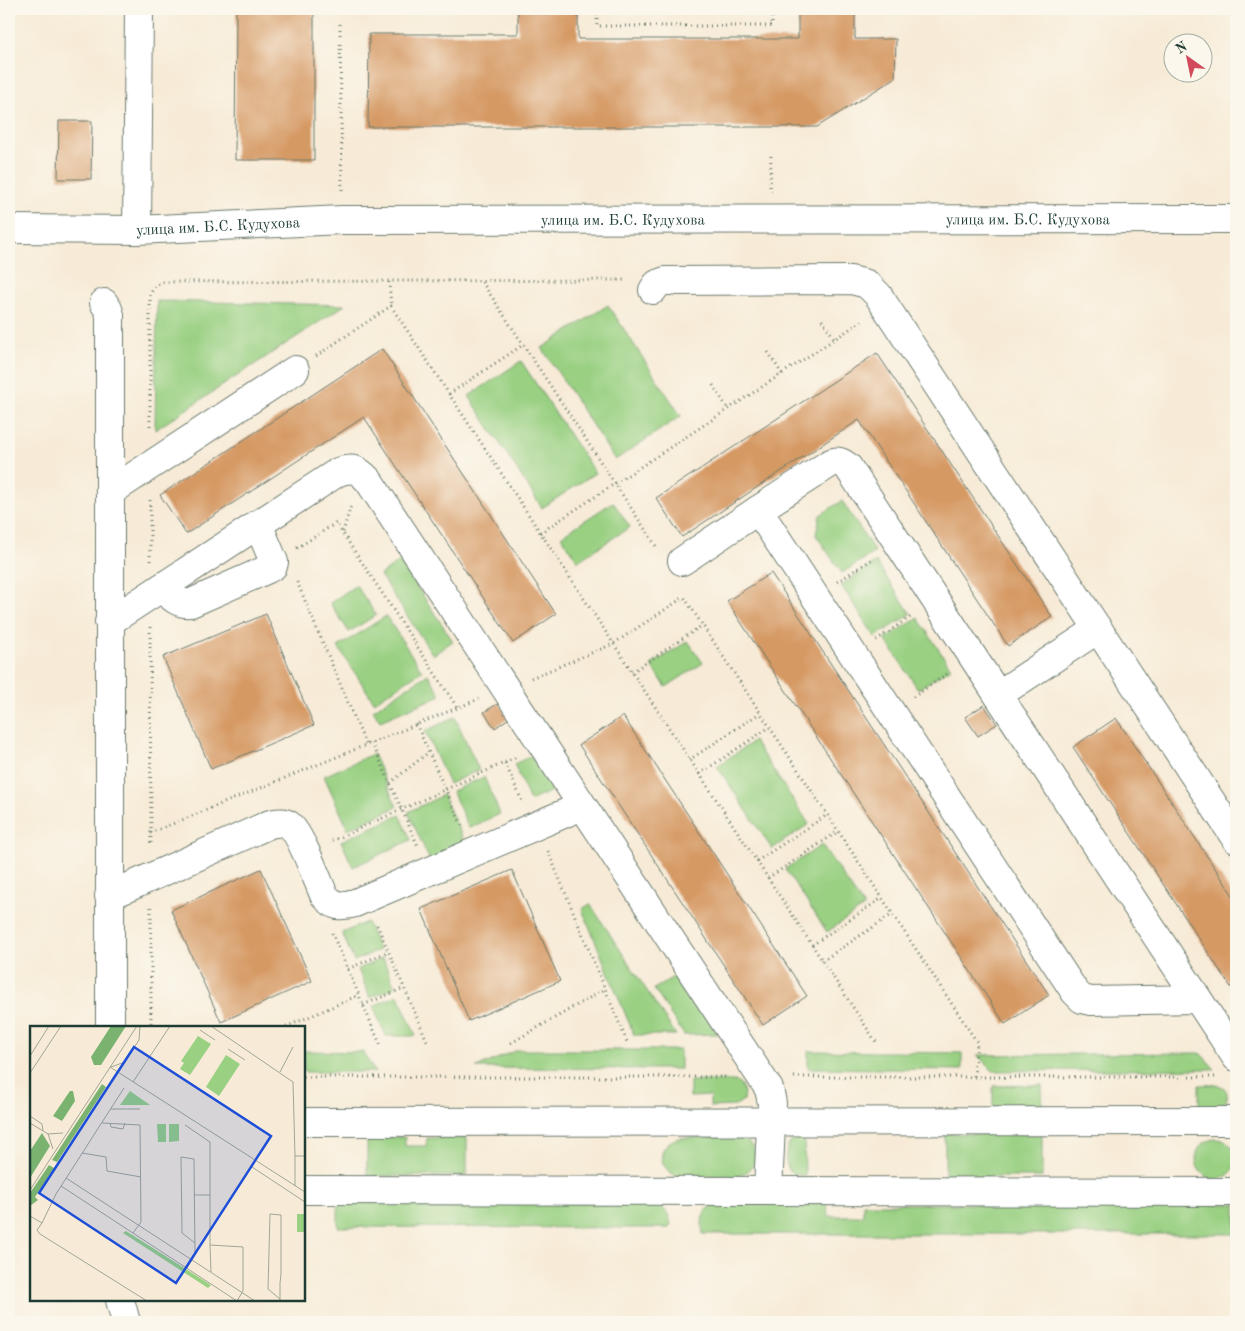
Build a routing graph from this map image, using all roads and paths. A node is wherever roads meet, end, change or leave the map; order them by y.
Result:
1 (139, 9) edge
2 (597, 9) edge
3 (772, 9) edge
4 (340, 24) dead end
5 (771, 155) dead end
6 (342, 220) junction
7 (769, 220) junction
8 (1236, 220) edge
9 (9, 229) edge
10 (137, 230) junction
11 (389, 282) junction
12 (482, 282) junction
13 (642, 284) joint
14 (104, 303) dead end
15 (391, 306) junction
16 (886, 306) junction
17 (822, 320) dead end
18 (835, 339) junction
19 (523, 344) junction
20 (768, 352) dead end
21 (295, 370) joint
22 (782, 374) junction
23 (713, 385) dead end
24 (448, 394) junction
25 (728, 409) junction
26 (150, 465) junction
27 (615, 484) junction
28 (110, 492) junction
29 (758, 510) junction
30 (258, 524) junction
31 (540, 533) junction
32 (897, 542) junction
33 (671, 557) joint
34 (279, 560) junction
35 (684, 589) dead end
36 (156, 592) junction
37 (815, 596) junction
38 (684, 597) junction
39 (936, 601) junction
40 (110, 622) junction
41 (703, 626) junction
42 (1098, 629) junction
43 (613, 644) junction
44 (854, 655) junction
45 (973, 657) junction
46 (632, 672) junction
47 (505, 688) junction
48 (998, 695) junction
49 (457, 707) junction
50 (890, 712) junction
51 (760, 713) junction
52 (416, 724) junction
53 (770, 727) junction
54 (372, 742) junction
55 (366, 745) junction
56 (543, 746) junction
57 (429, 752) junction
58 (689, 760) junction
59 (505, 763) junction
60 (698, 774) junction
61 (390, 783) junction
62 (446, 790) junction
63 (582, 806) junction
64 (402, 810) junction
65 (827, 815) junction
66 (533, 826) junction
67 (838, 831) junction
68 (150, 833) junction
69 (1236, 839) edge
70 (548, 851) dead end
71 (473, 852) junction
72 (305, 853) junction
73 (757, 861) junction
74 (429, 871) junction
75 (150, 878) junction
76 (768, 878) junction
77 (110, 896) junction
78 (882, 898) junction
79 (893, 914) junction
80 (377, 924) dead end
81 (332, 933) dead end
82 (812, 945) junction
83 (389, 951) junction
84 (822, 961) junction
85 (348, 969) junction
86 (404, 988) junction
87 (604, 989) junction
88 (360, 996) junction
89 (1198, 999) junction
90 (363, 1005) junction
91 (110, 1026) edge
92 (151, 1026) edge
93 (288, 1026) edge
94 (627, 1042) dead end
95 (876, 1042) dead end
96 (428, 1043) dead end
97 (511, 1043) dead end
98 (380, 1044) dead end
99 (1236, 1057) edge
100 (974, 1077) dead end
101 (771, 1121) junction
102 (1236, 1121) edge
103 (305, 1122) edge
104 (305, 1190) edge
105 (768, 1191) junction
106 (1236, 1192) edge
107 (120, 1301) edge
108 (126, 1322) edge

1 - 10 street
2 - 3 path
4 - 6 path
5 - 7 path
6 - 7 street, улица им. Б.С. Кудухова
6 - 10 street, улица им. Б.С. Кудухова
7 - 8 street, улица им. Б.С. Кудухова
9 - 10 street, улица им. Б.С. Кудухова
11 - 12 path
11 - 15 path
11 - 26 path
12 - 13 path
12 - 19 path
13 - 16 street
14 - 28 street
15 - 21 path
15 - 24 path
16 - 18 path
16 - 42 street
17 - 18 path
18 - 22 path
19 - 24 path
19 - 27 path
20 - 22 path
21 - 26 street
22 - 25 path
23 - 25 path
24 - 31 path
25 - 27 path
26 - 28 street
26 - 36 path
27 - 31 path
27 - 33 path
28 - 40 street
29 - 32 street
29 - 33 street
29 - 37 street
30 - 34 street
30 - 36 street
30 - 47 street
31 - 43 path
32 - 37 path
32 - 39 street
34 - 36 street
34 - 49 path
34 - 55 path
35 - 38 path
36 - 40 street
36 - 68 path
37 - 44 street
38 - 41 path
38 - 43 path
39 - 44 path
39 - 45 street
40 - 77 street
41 - 46 path
41 - 51 path
42 - 48 street
42 - 69 street
43 - 46 path
43 - 47 path
44 - 50 street
45 - 48 street
45 - 50 path
46 - 58 path
47 - 49 path
47 - 56 street
48 - 89 street
49 - 52 path
50 - 89 street
51 - 53 path
51 - 58 path
52 - 54 path
52 - 57 path
53 - 60 path
53 - 65 path
54 - 55 path
54 - 61 path
55 - 68 path
56 - 59 path
56 - 63 street
57 - 61 path
57 - 62 path
58 - 60 path
59 - 62 path
59 - 66 path
60 - 73 path
61 - 64 path
62 - 64 path
62 - 71 path
63 - 66 street
63 - 101 street
64 - 72 path
64 - 74 path
65 - 67 path
65 - 73 path
66 - 71 street
67 - 76 path
67 - 78 path
68 - 75 path
70 - 87 path
71 - 74 street
72 - 74 street
72 - 75 street
73 - 76 path
75 - 77 street
75 - 92 path
76 - 82 path
77 - 91 street
78 - 79 path
78 - 82 path
79 - 84 path
79 - 100 path
80 - 83 path
81 - 85 path
82 - 84 path
83 - 85 path
83 - 86 path
84 - 95 path
85 - 88 path
86 - 90 path
86 - 96 path
87 - 94 path
87 - 97 path
88 - 90 path
88 - 93 path
89 - 99 street
90 - 98 path
101 - 102 street
101 - 103 street
101 - 105 street
104 - 105 street
105 - 106 street
107 - 108 street

